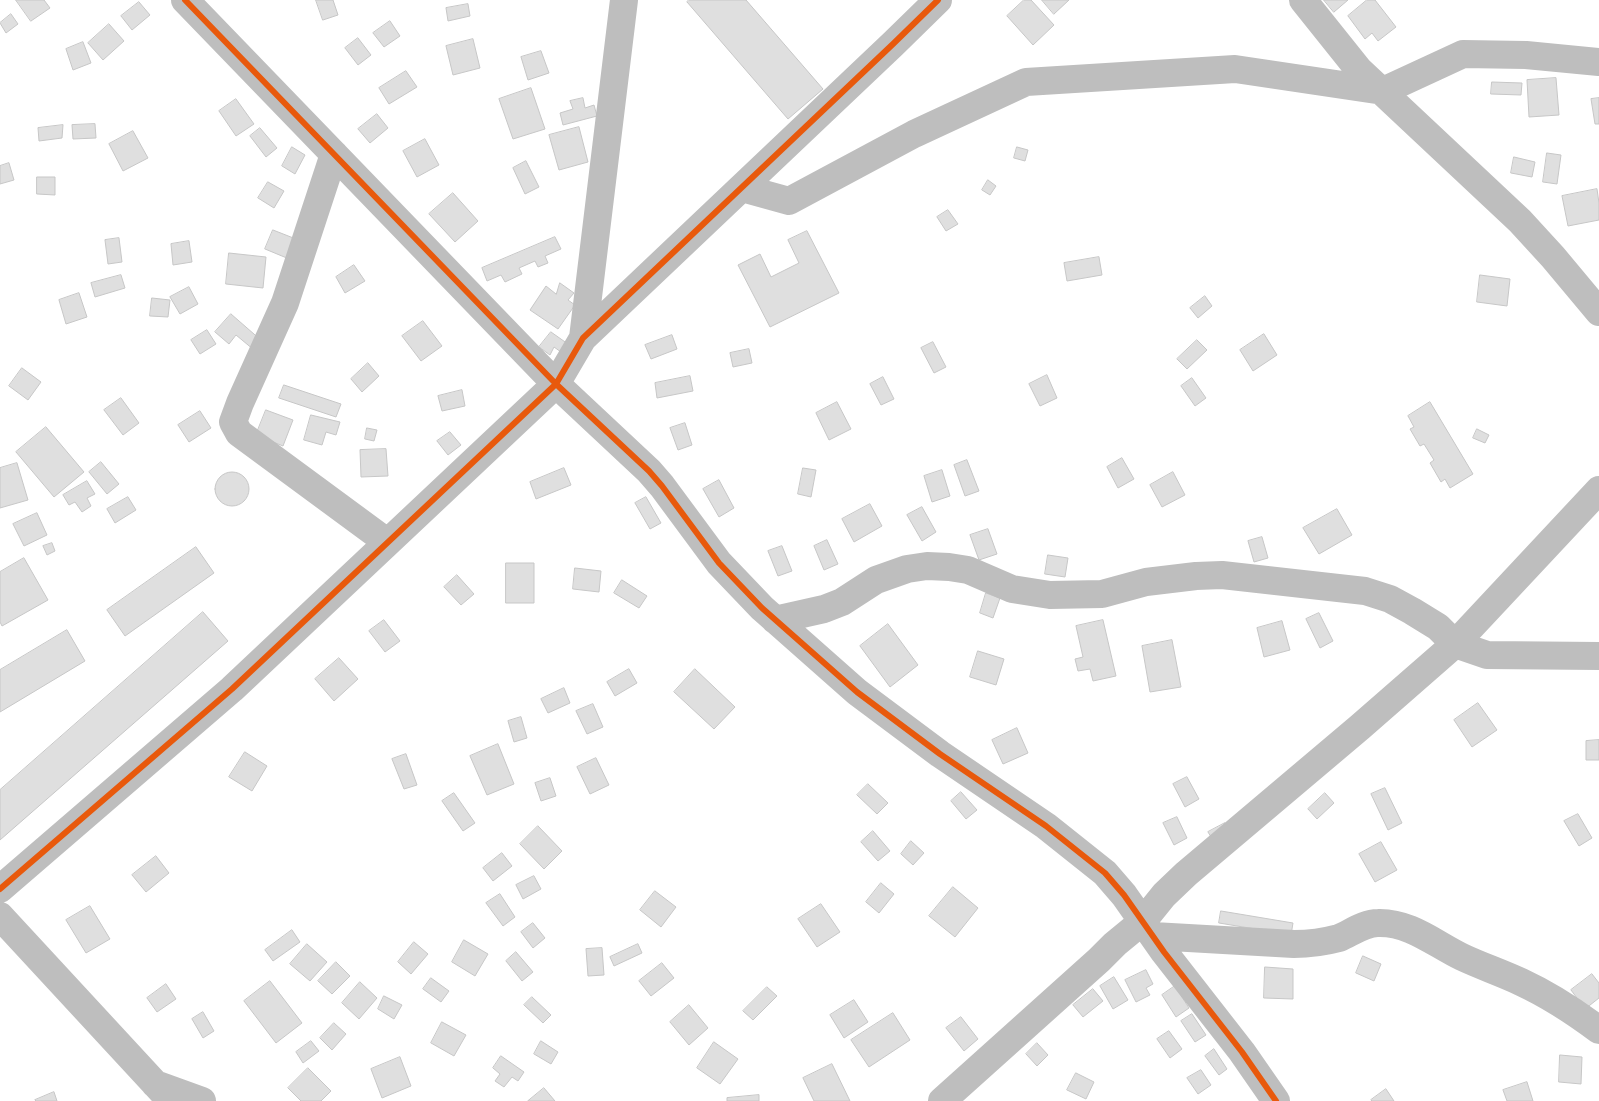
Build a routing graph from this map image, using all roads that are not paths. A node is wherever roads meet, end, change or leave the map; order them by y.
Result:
1 (185, 0) edge
2 (624, 0) edge
3 (938, 0) edge
4 (1303, 0) edge
5 (1599, 62) edge
6 (1383, 91) junction
7 (334, 154) junction
8 (742, 188) junction
9 (1599, 312) edge
10 (583, 338) junction
11 (556, 384) junction
12 (1599, 490) edge
13 (387, 542) junction
14 (776, 620) junction
15 (1455, 644) junction
16 (1599, 656) edge
17 (0, 889) edge
18 (0, 916) edge
19 (1148, 928) junction
20 (1599, 1030) edge
21 (163, 1093) edge
22 (202, 1101) edge
23 (942, 1101) edge
24 (1276, 1101) edge

1 - 7 street
2 - 10 street
3 - 8 street
4 - 6 street
5 - 6 street
6 - 8 street
6 - 9 street
7 - 11 street
7 - 13 street
8 - 10 street
10 - 11 street
11 - 13 street
11 - 14 street
12 - 15 street
13 - 17 street
14 - 15 street
14 - 19 street
15 - 16 street
15 - 19 street
18 - 21 street
19 - 20 street
19 - 23 street
19 - 24 street
21 - 22 street

